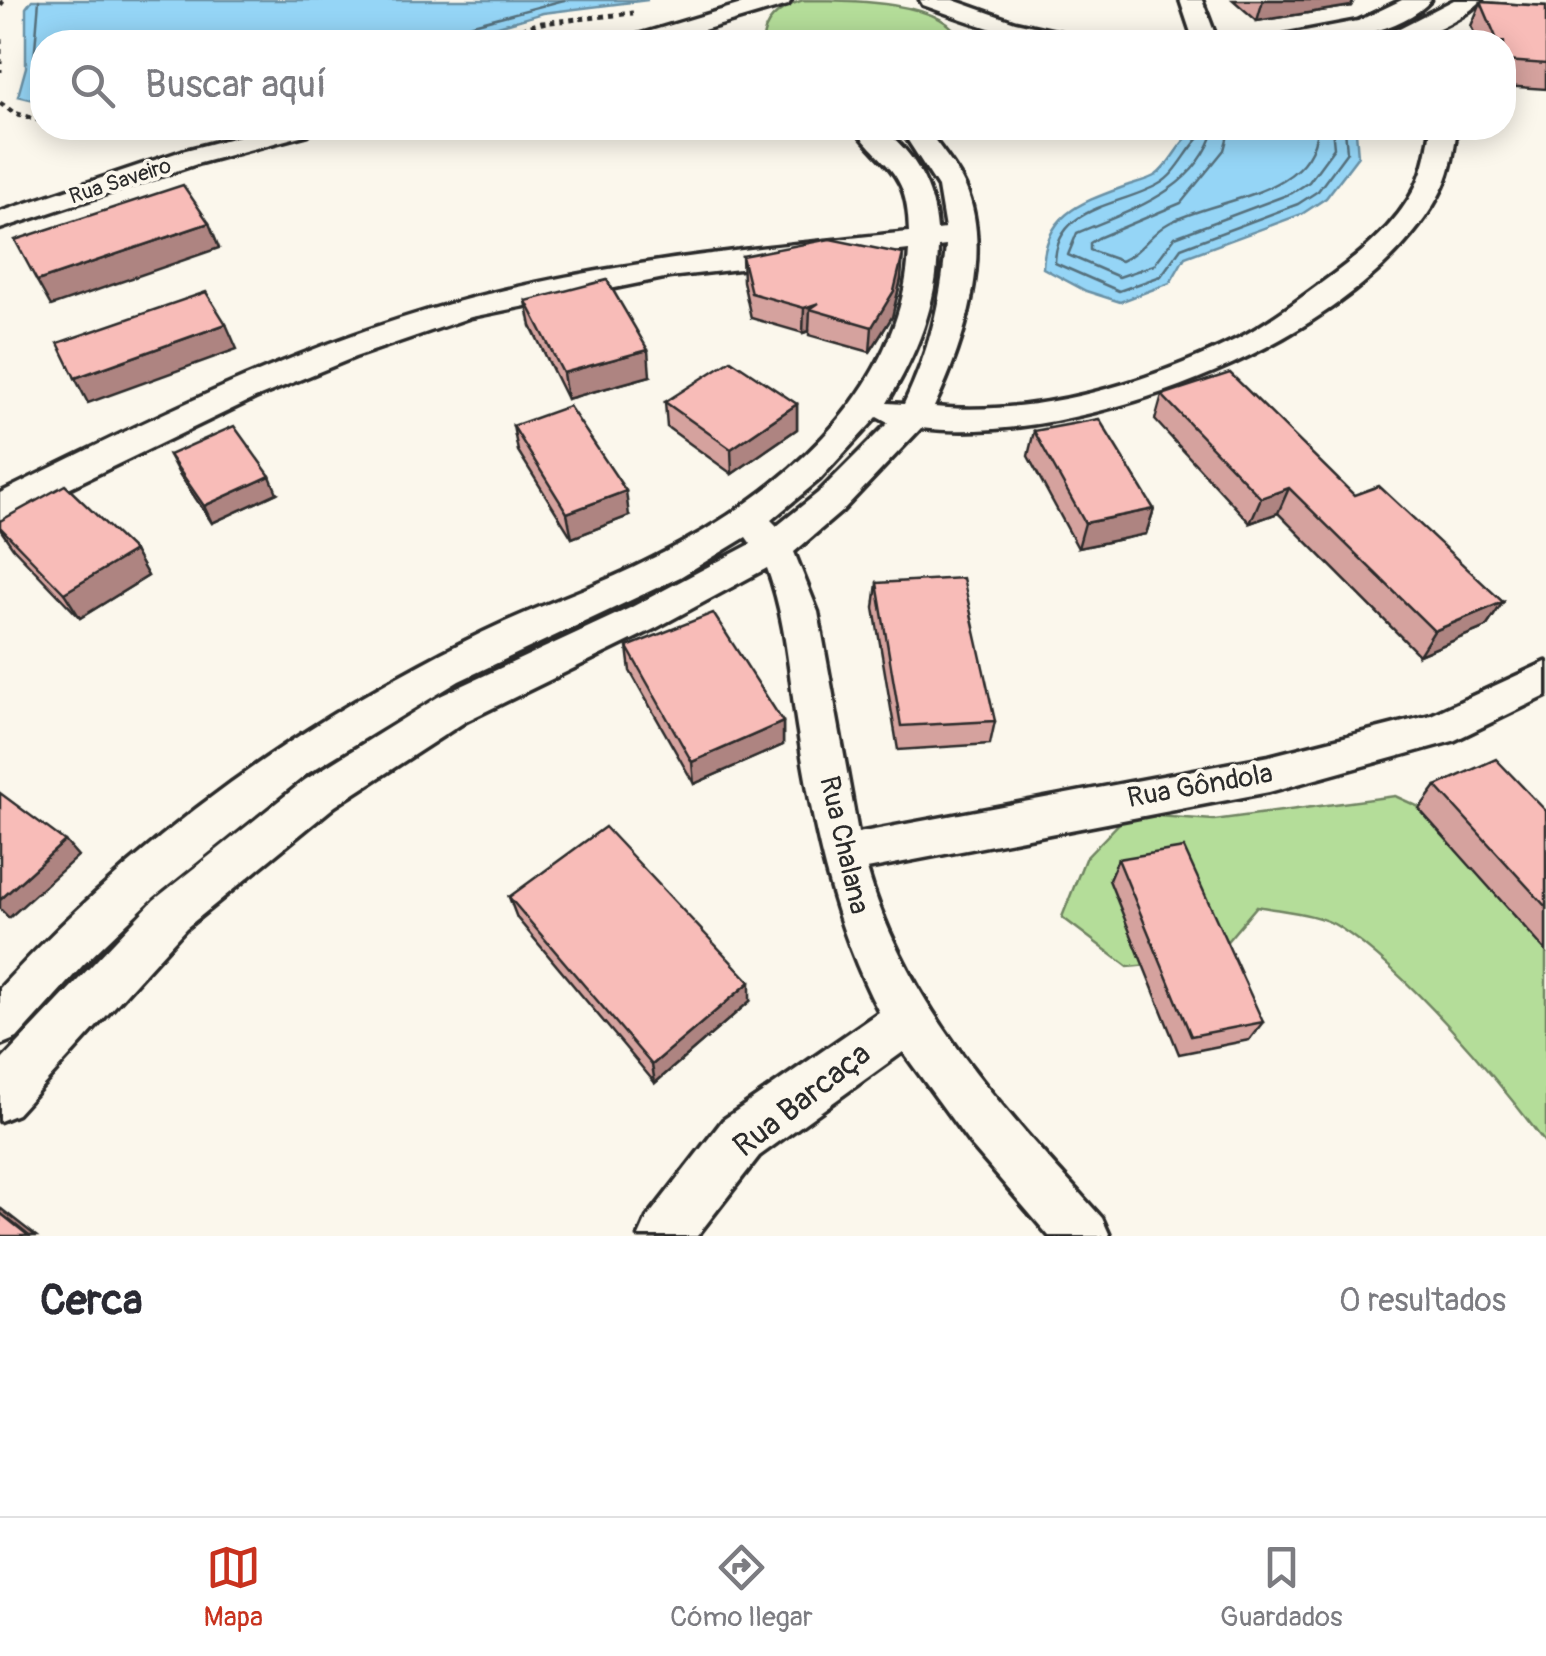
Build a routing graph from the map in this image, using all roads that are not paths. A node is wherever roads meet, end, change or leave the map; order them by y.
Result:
1 (781, 0) edge
2 (1191, 0) edge
3 (1420, 0) edge
4 (1471, 0) edge
5 (935, 2) edge
6 (751, 26) dead end
7 (1411, 29) edge
8 (680, 30) edge
9 (967, 30) edge
10 (1018, 30) edge
11 (1202, 30) edge
12 (1353, 30) edge
13 (198, 140) edge
14 (254, 140) edge
15 (879, 140) edge
16 (921, 140) edge
17 (1444, 140) edge
18 (0, 200) edge
19 (0, 221) edge
20 (942, 238) junction
21 (868, 409) junction
22 (914, 416) junction
23 (0, 508) edge
24 (762, 532) junction
25 (1546, 678) edge
26 (841, 855) junction
27 (909, 1019) junction
28 (0, 1022) edge
29 (0, 1097) edge
30 (665, 1236) edge
31 (1084, 1236) edge

1 - 6 street
1 - 8 street
2 - 11 street
3 - 7 street
4 - 7 street
5 - 9 street
5 - 10 street
7 - 12 street
13 - 18 street, Rua Saveiro
14 - 19 street, Rua Saveiro
15 - 20 street
16 - 20 street
17 - 22 street
20 - 21 street
20 - 22 street
20 - 23 street
21 - 22 street
21 - 24 street
22 - 24 street
24 - 26 street, Rua Chalana
24 - 28 street
24 - 29 street
25 - 26 street, Rua Gôndola
26 - 27 street, Rua Chalana
27 - 30 street, Rua Barcaça
27 - 31 street, Rua Chalana

